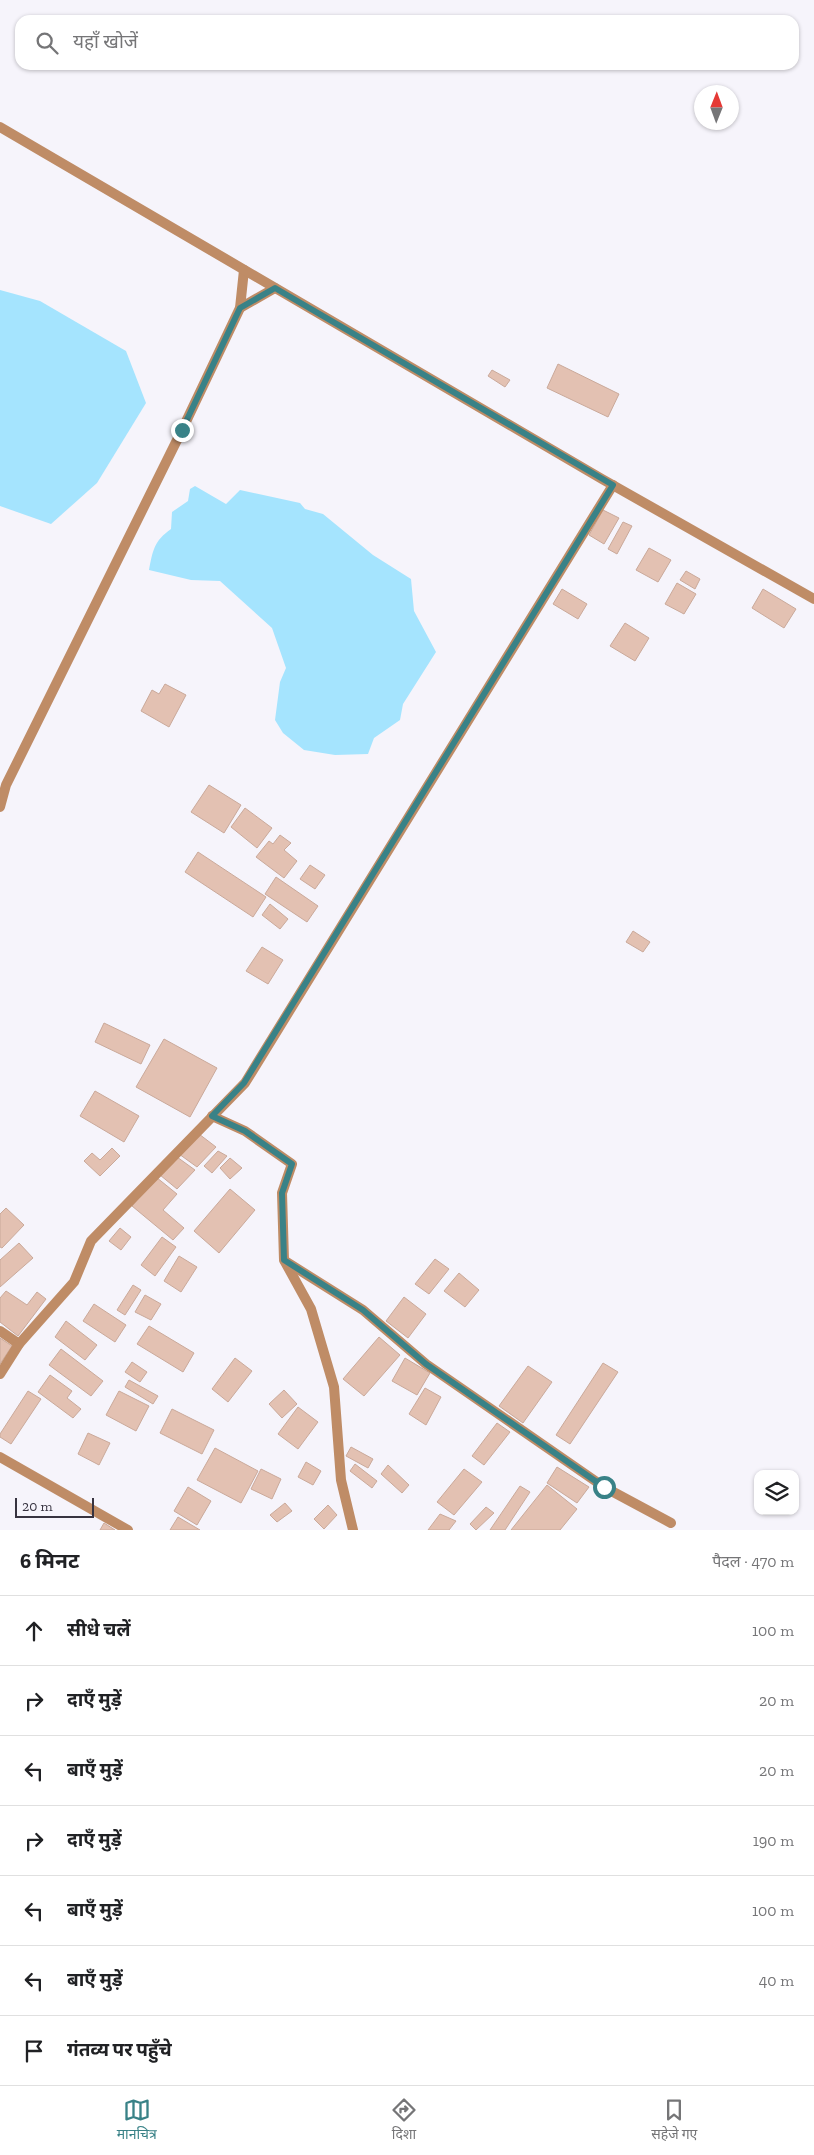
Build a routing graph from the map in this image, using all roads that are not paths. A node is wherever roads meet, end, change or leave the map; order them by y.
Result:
1 (0, 127) edge
2 (244, 270) junction
3 (275, 288) junction
4 (240, 308) junction
5 (613, 485) junction
6 (814, 599) edge
7 (0, 807) edge
8 (212, 1116) junction
9 (284, 1260) junction
10 (0, 1331) edge
11 (19, 1344) junction
12 (0, 1374) edge
13 (0, 1457) edge
14 (671, 1523) dead end
15 (128, 1530) edge
16 (353, 1530) edge

1 - 2 street
2 - 3 street
2 - 4 street
3 - 4 street
3 - 5 street
4 - 7 street
5 - 6 street
5 - 8 street
8 - 9 street
8 - 11 street
9 - 14 street
9 - 16 street
10 - 11 street
11 - 12 street
13 - 15 street

